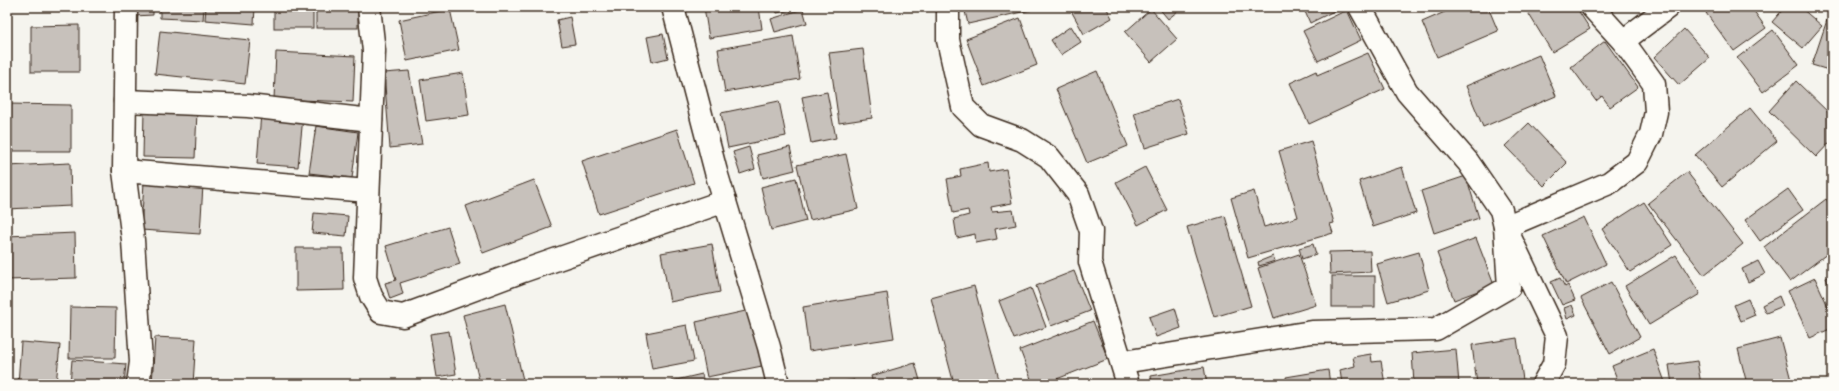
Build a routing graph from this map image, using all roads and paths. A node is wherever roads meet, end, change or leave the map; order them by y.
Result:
1 (126, 7) edge
2 (369, 7) edge
3 (673, 7) edge
4 (948, 7) edge
5 (1360, 7) edge
6 (1592, 7) edge
7 (1668, 7) edge
8 (1623, 41) junction
9 (125, 101) junction
10 (371, 120) junction
11 (124, 171) junction
12 (368, 191) junction
13 (725, 201) junction
14 (1505, 227) junction
15 (1123, 362) junction
16 (138, 384) edge
17 (778, 384) edge
18 (1128, 384) edge
19 (1543, 384) edge

1 - 9 street
2 - 10 street
3 - 13 street
4 - 15 street
5 - 14 street
6 - 8 street
7 - 8 street
8 - 14 street
9 - 10 street
9 - 11 street
10 - 12 street
11 - 12 street
11 - 16 street
12 - 13 street
13 - 17 street
14 - 15 street
14 - 19 street
15 - 18 street

